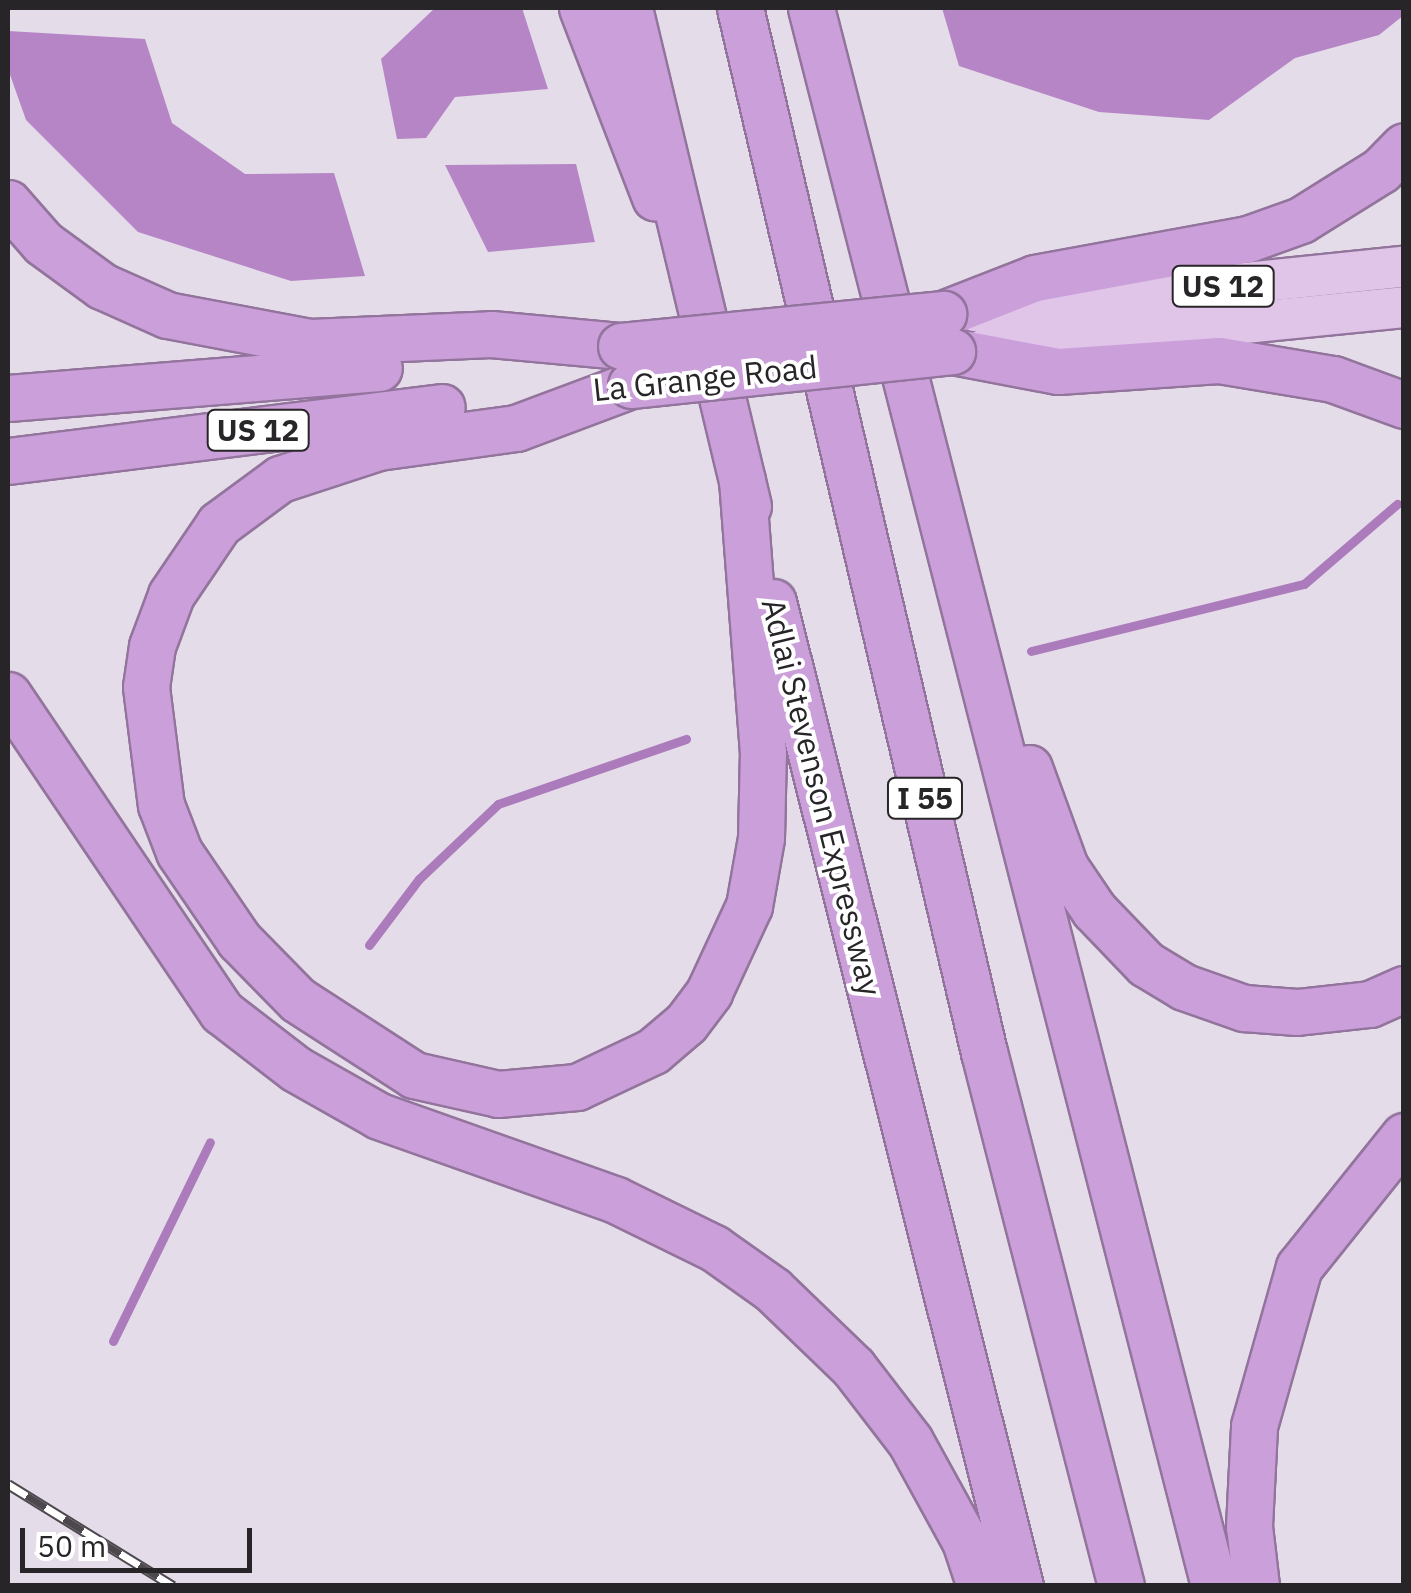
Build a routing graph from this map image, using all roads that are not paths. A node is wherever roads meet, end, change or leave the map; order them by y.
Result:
1 (582, 8) edge
2 (629, 8) edge
3 (740, 8) edge
4 (815, 8) edge
5 (1404, 146) edge
6 (8, 203) edge
7 (689, 250) junction
8 (1404, 267) edge
9 (1404, 307) edge
10 (1047, 324) junction
11 (948, 333) junction
12 (626, 366) junction
13 (503, 380) junction
14 (8, 398) edge
15 (1404, 405) edge
16 (8, 461) edge
17 (742, 480) junction
18 (936, 511) junction
19 (8, 695) edge
20 (1404, 988) edge
21 (1404, 1136) edge
22 (980, 1586) edge
23 (1020, 1586) edge
24 (1121, 1586) edge
25 (1214, 1586) edge
26 (1256, 1586) edge

1 - 7 highway
2 - 7 highway, Adlai Stevenson Expressway
3 - 24 highway, I 55
4 - 18 highway
5 - 10 highway
6 - 13 highway
7 - 17 highway, Adlai Stevenson Expressway
8 - 10 main road, US 12
9 - 10 main road, US 12
10 - 11 highway
10 - 11 highway
10 - 15 highway
11 - 12 highway, La Grange Road / US 12, bridge
12 - 13 highway, La Grange Road / US 12
12 - 13 highway
13 - 14 highway, La Grange Road / US 12
13 - 16 highway, La Grange Road / US 12
13 - 17 highway
17 - 23 highway, Adlai Stevenson Expressway
18 - 20 highway
18 - 25 highway
19 - 22 highway
21 - 26 highway

